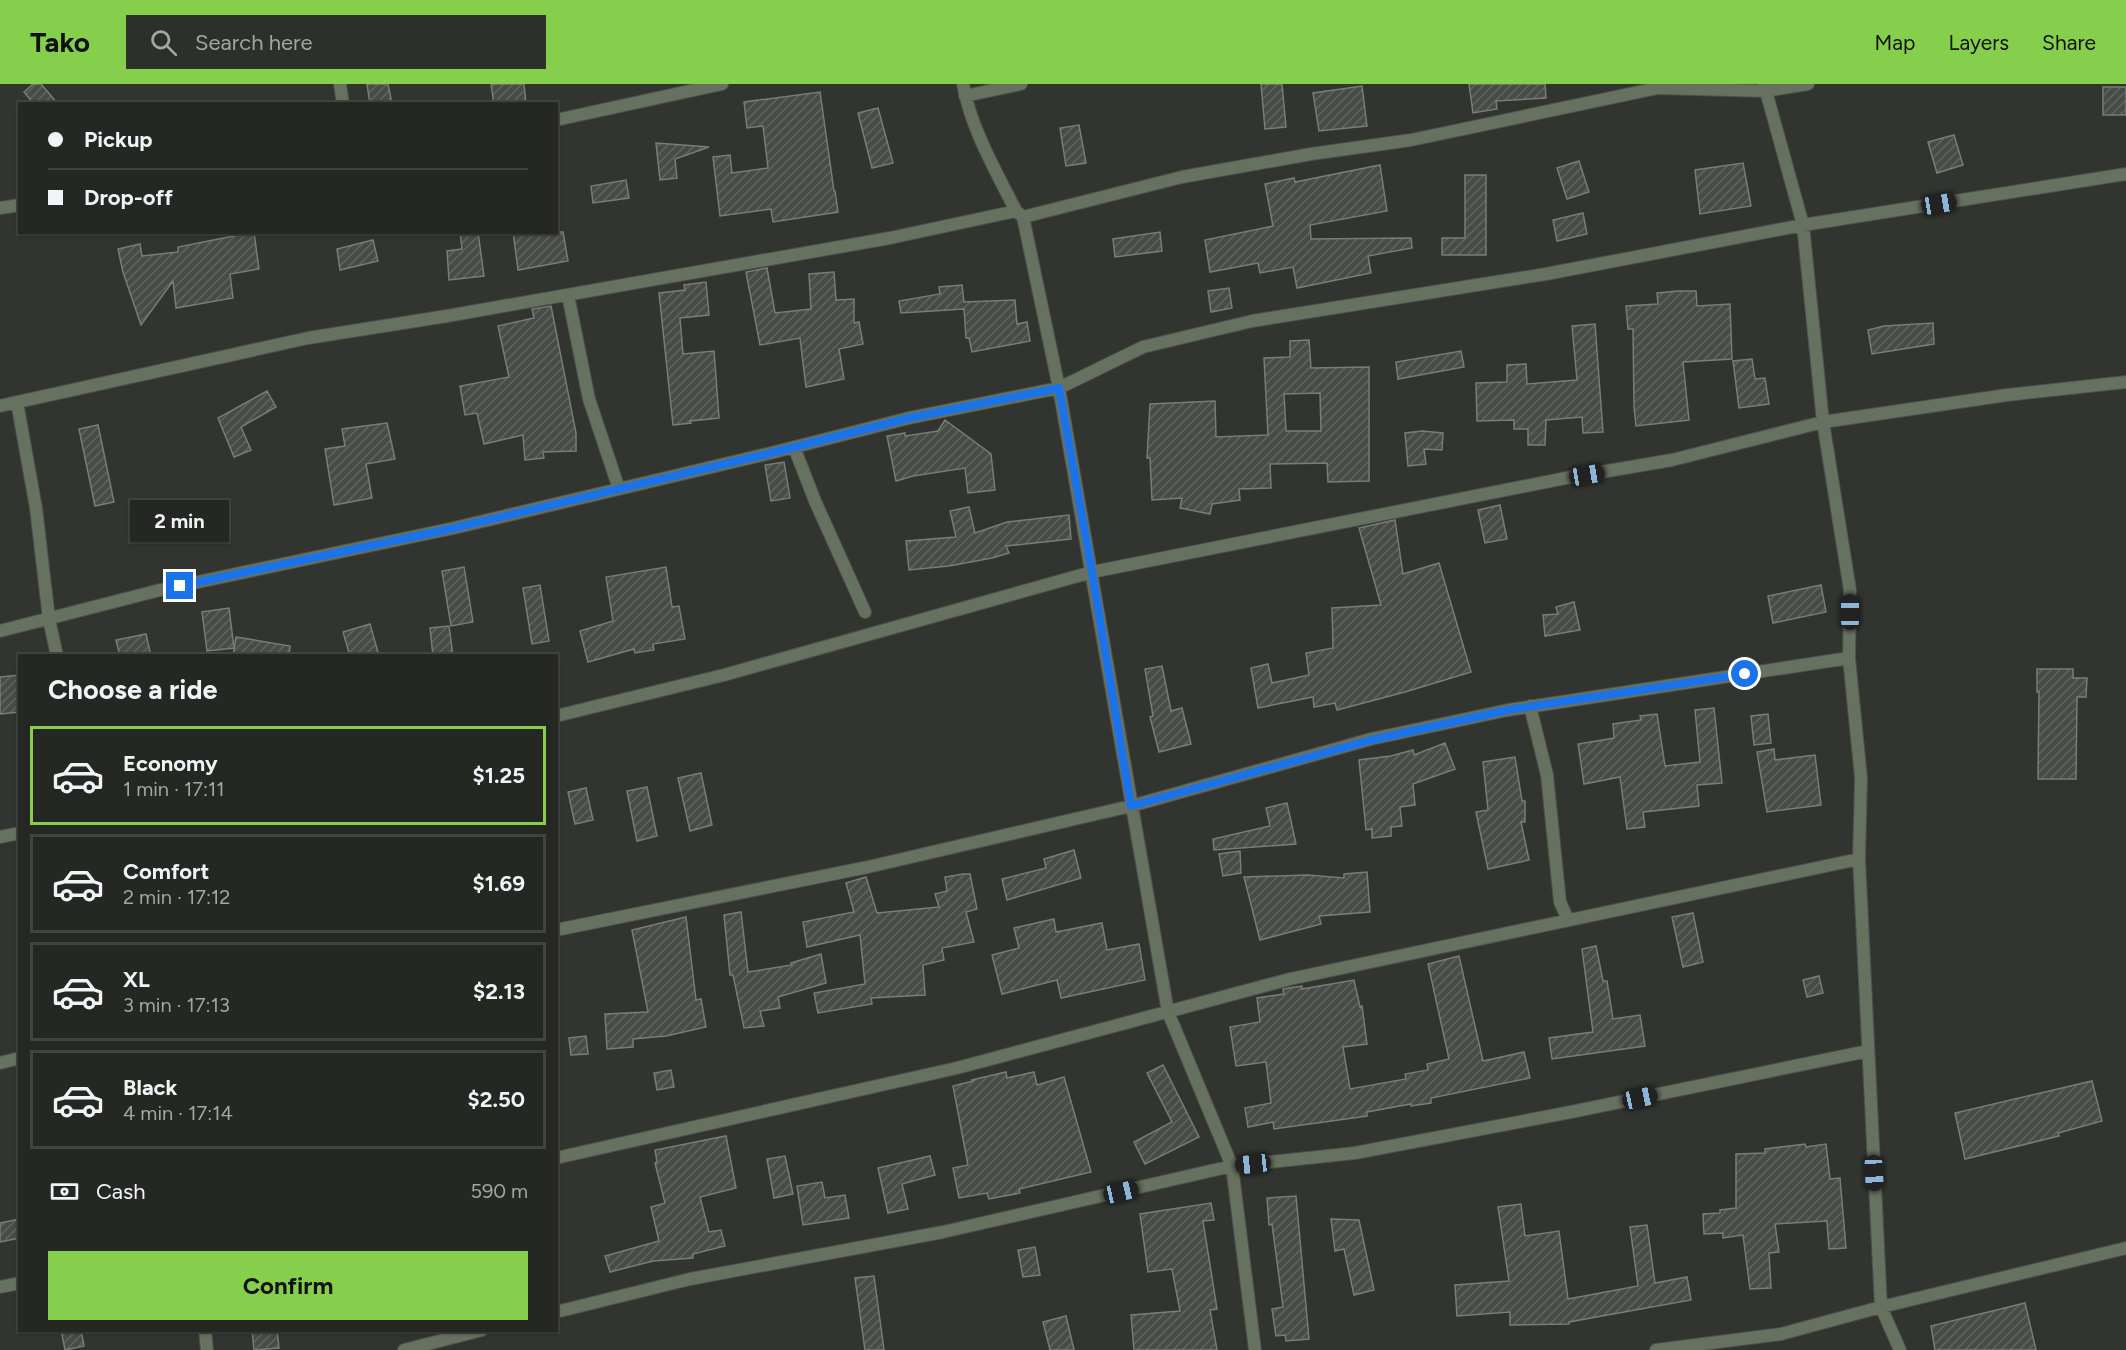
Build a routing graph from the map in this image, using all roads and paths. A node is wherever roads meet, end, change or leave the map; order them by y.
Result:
1 (340, 84) edge
2 (722, 84) edge
3 (1021, 84) edge
4 (1808, 84) edge
5 (1765, 88) edge
6 (964, 90) edge
7 (343, 102) edge
8 (558, 120) edge
9 (2126, 174) edge
10 (18, 205) edge
11 (0, 208) edge
12 (1020, 214) junction
13 (1803, 225) junction
14 (568, 295) junction
15 (2126, 382) edge
16 (1059, 388) junction
17 (17, 402) junction
18 (0, 406) edge
19 (1823, 422) junction
20 (794, 447) junction
21 (619, 489) junction
22 (1092, 572) junction
23 (865, 612) dead end
24 (49, 619) junction
25 (0, 631) edge
26 (57, 654) edge
27 (1849, 658) junction
28 (1530, 706) junction
29 (558, 716) edge
30 (1131, 806) junction
31 (18, 833) edge
32 (0, 837) edge
33 (1859, 859) junction
34 (1568, 920) junction
35 (558, 930) edge
36 (1168, 1012) junction
37 (1868, 1051) junction
38 (18, 1058) edge
39 (0, 1063) edge
40 (558, 1158) edge
41 (1232, 1166) junction
42 (2126, 1248) edge
43 (18, 1283) edge
44 (0, 1287) edge
45 (1881, 1307) junction
46 (558, 1312) edge
47 (205, 1332) edge
48 (474, 1332) edge
49 (207, 1350) edge
50 (404, 1350) edge
51 (1255, 1350) edge
52 (1656, 1350) edge
53 (1900, 1350) edge

1 - 7 street
2 - 8 street
3 - 6 street
4 - 5 street
5 - 12 street
5 - 13 street
6 - 12 street
9 - 13 street
10 - 11 street
12 - 14 street
12 - 16 street
13 - 16 street
13 - 19 street
14 - 17 street
14 - 21 street
15 - 19 street
16 - 20 street
16 - 22 street
17 - 18 street
17 - 24 street
19 - 22 street
19 - 27 street
20 - 21 street
20 - 23 street
21 - 24 street
22 - 29 street
22 - 30 street
24 - 25 street
24 - 26 street
27 - 28 street
27 - 33 street
28 - 30 street
28 - 34 street
30 - 35 street
30 - 36 street
31 - 32 street
33 - 34 street
33 - 37 street
34 - 36 street
36 - 40 street
36 - 41 street
37 - 41 street
37 - 45 street
38 - 39 street
41 - 46 street
41 - 51 street
42 - 45 street
43 - 44 street
45 - 52 street
45 - 53 street
47 - 49 street
48 - 50 street

